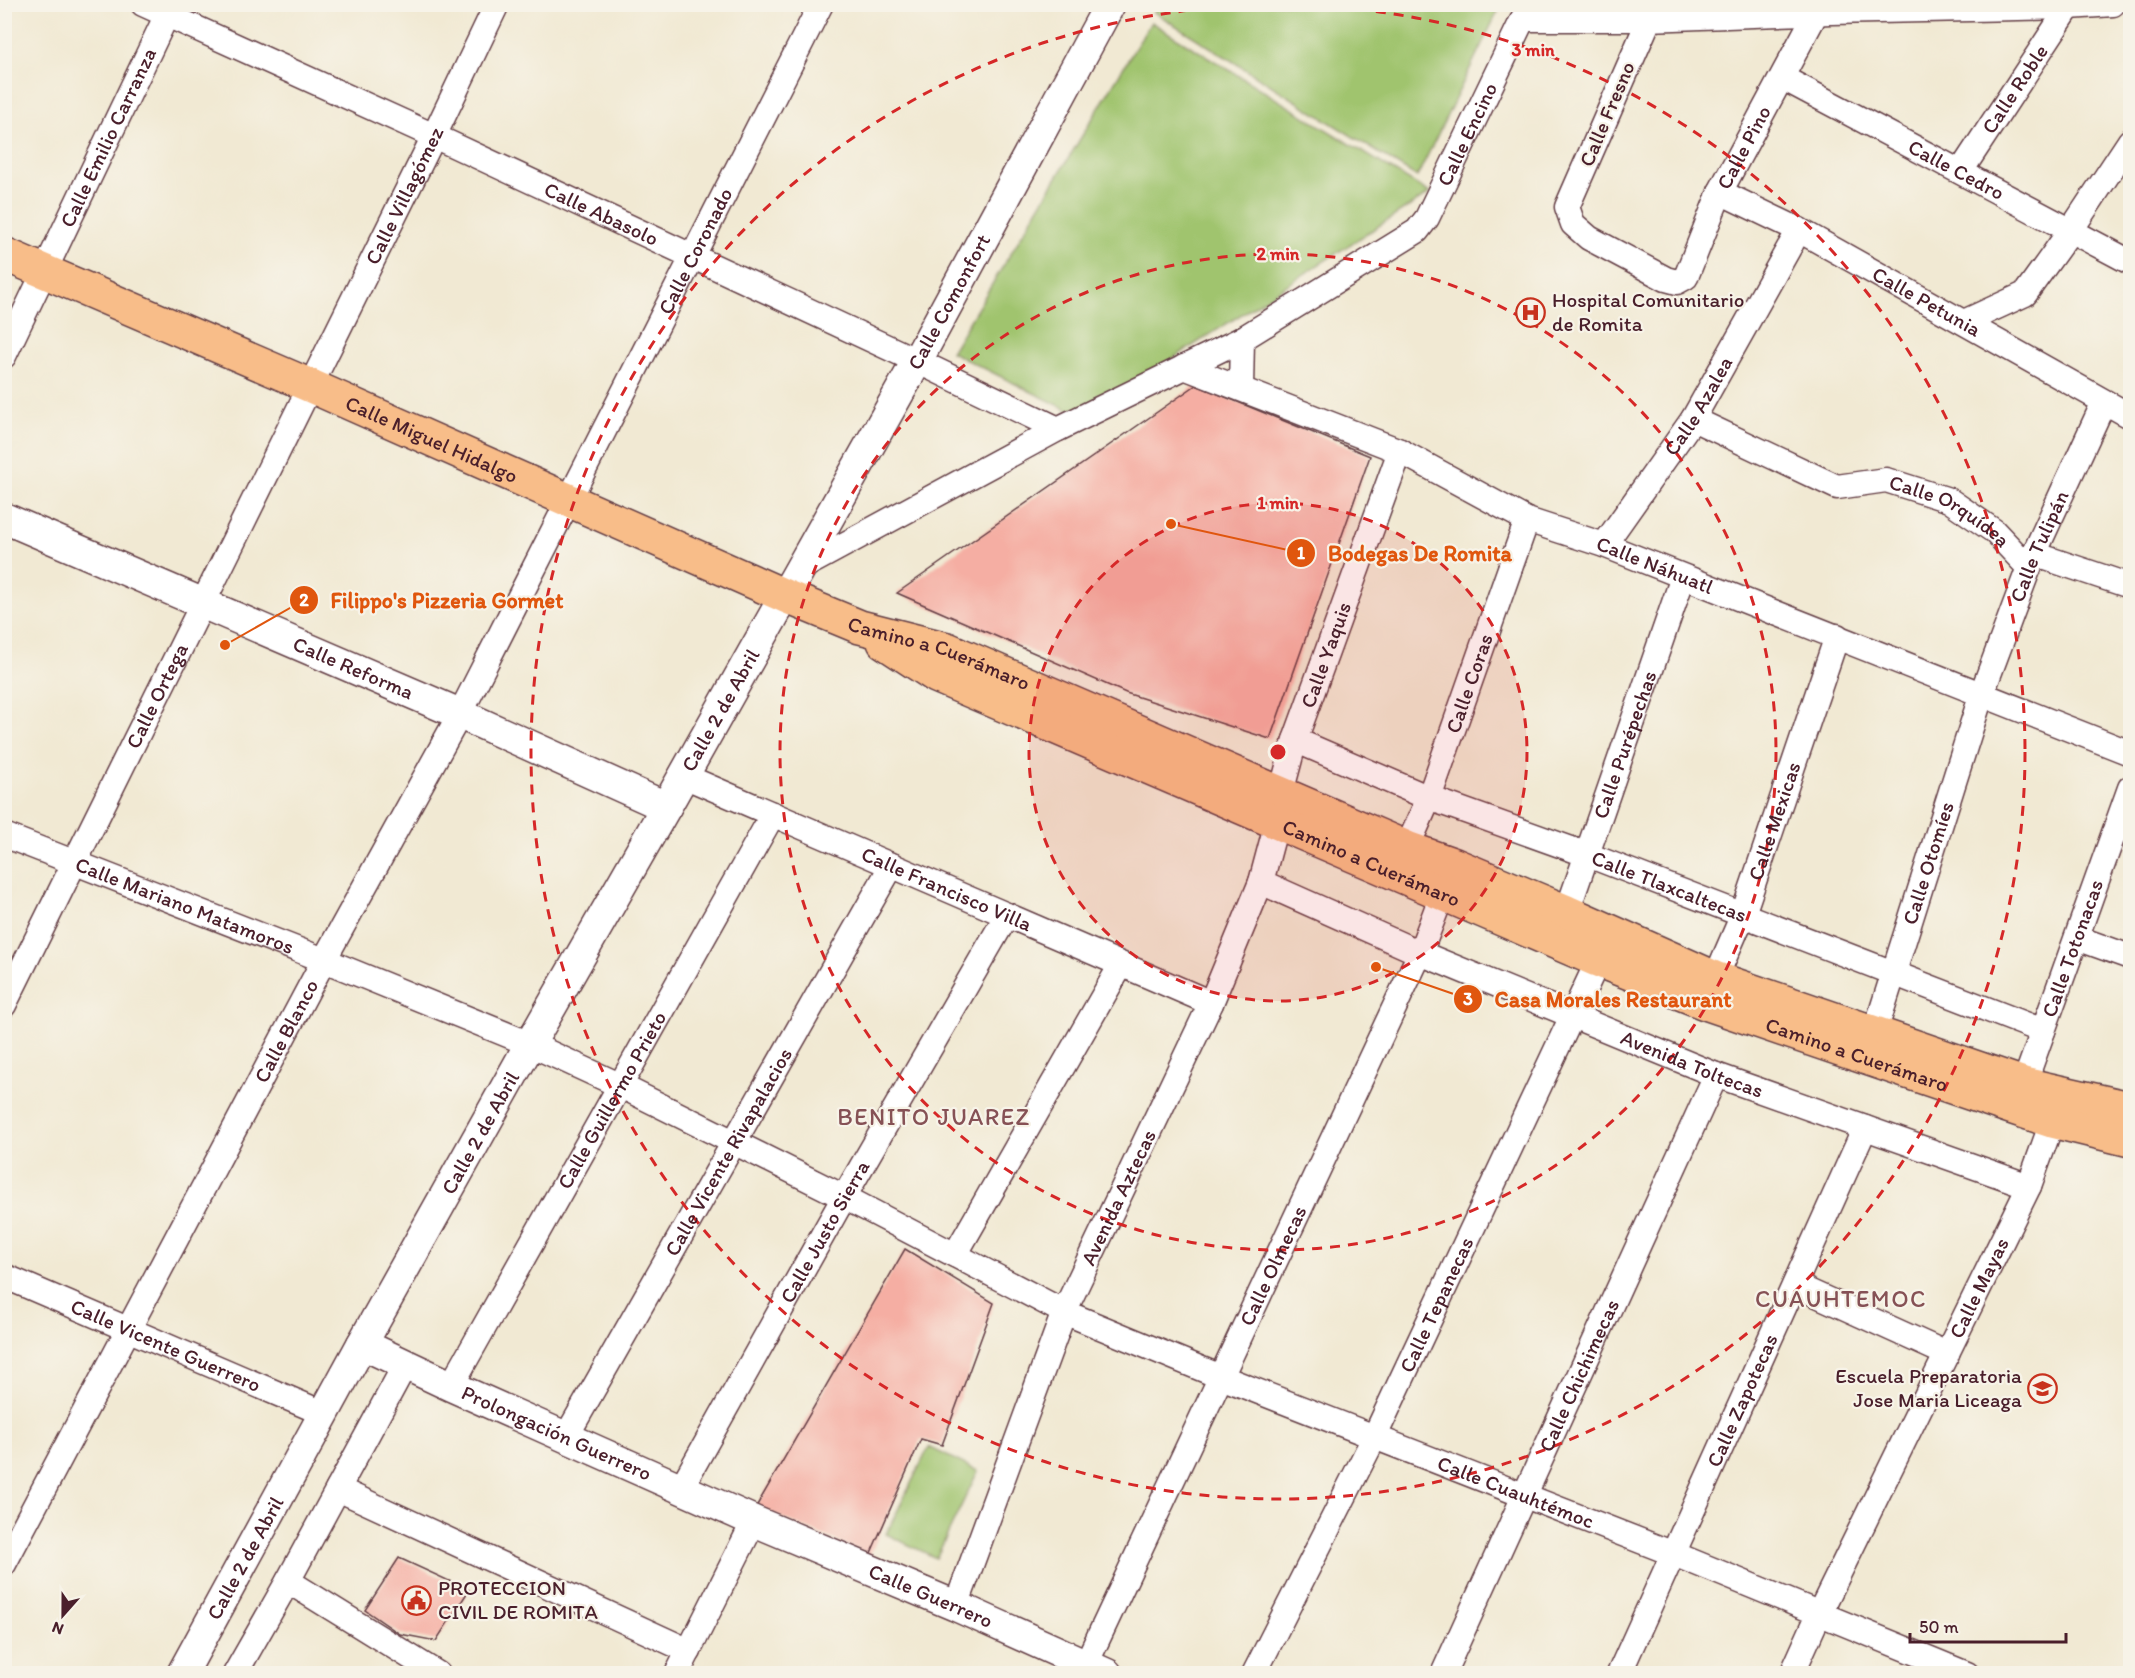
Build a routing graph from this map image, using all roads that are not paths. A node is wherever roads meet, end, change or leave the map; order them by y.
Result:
1 (143, 4) edge
2 (497, 4) edge
3 (821, 4) edge
4 (1110, 4) edge
5 (2113, 4) edge
6 (2069, 7) junction
7 (170, 10) edge
8 (1830, 10) edge
9 (1527, 12) edge
10 (1652, 12) edge
11 (1783, 78) junction
12 (434, 136) junction
13 (2130, 141) edge
14 (1961, 171) junction
15 (1720, 192) junction
16 (1799, 230) junction
17 (2071, 230) junction
18 (4, 254) edge
19 (692, 257) junction
20 (2130, 262) edge
21 (45, 272) junction
22 (1677, 282) joint
23 (1964, 322) junction
24 (1242, 339) junction
25 (4, 356) edge
26 (917, 361) junction
27 (1184, 367) junction
28 (311, 386) junction
29 (1241, 388) junction
30 (2104, 402) junction
31 (2130, 416) edge
32 (1693, 419) junction
33 (1058, 429) junction
34 (1400, 451) junction
35 (568, 499) junction
36 (4, 518) edge
37 (1527, 520) junction
38 (1604, 545) junction
39 (2032, 561) junction
40 (801, 568) junction
41 (1683, 577) junction
42 (2130, 586) edge
43 (785, 596) junction
44 (202, 603) junction
45 (860, 627) joint
46 (1837, 636) junction
47 (1982, 693) junction
48 (460, 714) junction
49 (1295, 740) junction
50 (2130, 753) edge
51 (684, 776) junction
52 (2130, 788) edge
53 (1429, 798) junction
54 (666, 807) junction
55 (1279, 807) junction
56 (773, 814) junction
57 (4, 835) edge
58 (1407, 848) junction
59 (1588, 855) junction
60 (75, 862) junction
61 (892, 865) junction
62 (1448, 879) junction
63 (1261, 882) junction
64 (1567, 912) junction
65 (1007, 915) junction
66 (1742, 917) junction
67 (1612, 932) junction
68 (2077, 938) junction
69 (1420, 953) junction
70 (2130, 957) edge
71 (324, 960) junction
72 (1597, 960) junction
73 (1120, 965) junction
74 (1894, 973) junction
75 (1710, 991) junction
76 (1211, 1003) junction
77 (4, 1005) edge
78 (1571, 1015) junction
79 (2043, 1031) junction
80 (1875, 1032) junction
81 (530, 1044) junction
82 (1716, 1075) junction
83 (619, 1085) junction
84 (2020, 1097) junction
85 (2057, 1107) junction
86 (2130, 1108) edge
87 (1865, 1128) junction
88 (2130, 1140) edge
89 (734, 1142) junction
90 (2029, 1186) junction
91 (844, 1197) junction
92 (955, 1255) junction
93 (4, 1276) edge
94 (1795, 1285) junction
95 (1064, 1312) junction
96 (128, 1328) junction
97 (362, 1344) junction
98 (1947, 1354) junction
99 (405, 1365) junction
100 (1221, 1377) junction
101 (451, 1386) junction
102 (325, 1414) junction
103 (566, 1437) junction
104 (1374, 1437) junction
105 (339, 1488) junction
106 (681, 1488) junction
107 (1524, 1495) junction
108 (754, 1521) junction
109 (1674, 1554) junction
110 (4, 1564) edge
111 (288, 1581) junction
112 (956, 1606) junction
113 (1819, 1614) junction
114 (689, 1652) junction
115 (1096, 1669) edge
116 (182, 1674) edge
117 (235, 1674) edge
118 (438, 1674) edge
119 (677, 1674) edge
120 (1254, 1674) edge
121 (1443, 1674) edge
122 (1618, 1674) edge
123 (1792, 1674) edge
124 (1967, 1674) edge

1 - 7 street, Calle Abasolo
2 - 12 street, Calle Villagómez
3 - 19 street, Calle Coronado
4 - 26 street, Calle Comonfort
5 - 6 street
6 - 8 street
6 - 14 street, Calle Roble
7 - 12 street, Calle Abasolo
7 - 21 street, Calle Emilio Carranza
8 - 10 street
8 - 11 street, Calle Pino
9 - 10 street
9 - 24 street, Calle Encino
10 - 22 street, Calle Fresno
11 - 14 street, Calle Cedro
11 - 15 street, Calle Pino
12 - 19 street, Calle Abasolo
12 - 28 street, Calle Villagómez
13 - 17 street
14 - 17 street, Calle Cedro
15 - 16 street, Calle Petunia
15 - 22 street, Calle Pino
16 - 23 street, Calle Petunia
16 - 32 street, Calle Azalea
17 - 20 street, Calle Cedro
17 - 23 street
18 - 21 main road, Calle Miguel Hidalgo
19 - 26 street, Calle Abasolo
19 - 35 street, Calle Coronado
21 - 25 street, Calle Emilio Carranza
21 - 28 main road, Calle Miguel Hidalgo
23 - 30 street, Calle Petunia
24 - 27 street
24 - 29 street
26 - 33 street, Calle Abasolo
26 - 40 street, Calle Comonfort
27 - 29 street, Calle Náhuatl
27 - 33 street
28 - 35 main road, Calle Miguel Hidalgo
28 - 44 street, Calle Ortega
29 - 34 street, Calle Náhuatl
30 - 31 street, Calle Petunia
30 - 39 street, Calle Tulipán
32 - 38 street, Calle Azalea
32 - 39 street, Calle Orquídea
33 - 40 street
34 - 37 street, Calle Náhuatl
34 - 49 street, Calle Yaquis
35 - 43 main road, Calle Miguel Hidalgo
35 - 48 street, Calle Blanco
36 - 44 street, Calle Reforma
37 - 38 street, Calle Náhuatl
37 - 53 street, Calle Coras
38 - 41 street, Calle Náhuatl
39 - 42 street, Calle Orquídea
39 - 47 street, Calle Tulipán
40 - 43 street, Calle Comonfort
41 - 46 street, Calle Náhuatl
41 - 59 street, Calle Purépechas
43 - 45 main road, Calle Miguel Hidalgo
43 - 51 street, Calle 2 de Abril
44 - 48 street, Calle Reforma
44 - 60 street, Calle Ortega
45 - 55 main road, Camino a Cuerámaro
46 - 47 street, Calle Náhuatl
46 - 66 street, Calle Mexicas
47 - 50 street, Calle Náhuatl
47 - 74 street, Calle Otomíes
48 - 54 street, Calle Reforma
48 - 71 street, Calle Blanco
49 - 53 street, Calle Tlaxcaltecas
49 - 55 street, Calle Yaquis
51 - 54 street, Calle 2 de Abril
51 - 56 street, Calle Francisco Villa
52 - 68 street, Calle Totonacas
53 - 58 street, Calle Coras
53 - 59 street, Calle Tlaxcaltecas
54 - 81 street, Calle 2 de Abril
55 - 58 main road, Camino a Cuerámaro
55 - 62 main road, Camino a Cuerámaro
55 - 63 street, Avenida Aztecas
56 - 61 street, Calle Francisco Villa
56 - 83 street, Calle Guillermo Prieto
57 - 60 street, Calle Mariano Matamoros
58 - 62 main road, Camino a Cuerámaro
59 - 64 street, Calle Purépechas
59 - 66 street, Calle Tlaxcaltecas
60 - 71 street, Calle Mariano Matamoros
60 - 77 street, Calle Ortega
61 - 65 street, Calle Francisco Villa
61 - 89 street, Calle Vicente Rivapalacios
62 - 64 main road, Camino a Cuerámaro
62 - 69 street, Calle Olmecas
62 - 72 main road, Camino a Cuerámaro
63 - 69 street, Avenida Toltecas
63 - 76 street, Avenida Aztecas
64 - 67 main road, Camino a Cuerámaro
65 - 73 street, Calle Francisco Villa
65 - 91 street, Calle Justo Sierra
66 - 74 street, Calle Tlaxcaltecas
66 - 75 street, Calle Mexicas
67 - 72 street, Calle Tepanecas
67 - 75 main road, Camino a Cuerámaro
68 - 70 street
68 - 79 street, Calle Totonacas
69 - 78 street, Avenida Toltecas
69 - 100 street, Calle Olmecas
71 - 81 street, Calle Mariano Matamoros
71 - 96 street, Calle Blanco
72 - 75 main road, Camino a Cuerámaro
72 - 78 street, Calle Tepanecas
73 - 76 street, Calle Francisco Villa
73 - 92 street
74 - 79 street, Calle Tlaxcaltecas
74 - 80 street, Calle Otomíes
75 - 80 main road, Camino a Cuerámaro
75 - 84 main road, Camino a Cuerámaro
76 - 95 street, Avenida Aztecas
78 - 82 street, Avenida Toltecas
78 - 104 street, Calle Tepanecas
79 - 84 street, Calle Totonacas
80 - 84 main road, Camino a Cuerámaro
81 - 83 street, Calle Mariano Matamoros
81 - 97 street, Calle 2 de Abril
82 - 87 street, Avenida Toltecas
82 - 107 street, Calle Chichimecas
83 - 89 street, Calle Mariano Matamoros
83 - 101 street, Calle Guillermo Prieto
84 - 85 main road, Camino a Cuerámaro
85 - 86 main road, Camino a Cuerámaro
85 - 88 main road, Camino a Cuerámaro
85 - 90 street, Calle Mayas
87 - 90 street, Avenida Toltecas
87 - 94 street, Calle Zapotecas
89 - 91 street, Calle Mariano Matamoros
89 - 103 street, Calle Vicente Rivapalacios
90 - 98 street, Calle Mayas
91 - 92 street, Calle Cuauhtémoc
91 - 106 street, Calle Justo Sierra
92 - 95 street, Calle Cuauhtémoc
93 - 96 street, Calle Vicente Guerrero
94 - 98 street
94 - 109 street, Calle Zapotecas
95 - 100 street, Calle Cuauhtémoc
95 - 112 street, Avenida Aztecas
96 - 102 street, Calle Vicente Guerrero
96 - 110 street, Calle Blanco
97 - 99 street, Prolongación Guerrero
97 - 102 street, Calle 2 de Abril
98 - 113 street, Calle Mayas
99 - 101 street, Prolongación Guerrero
99 - 105 street
100 - 104 street, Calle Cuauhtémoc
100 - 115 street, Calle Olmecas
101 - 103 street, Prolongación Guerrero
102 - 116 street, Calle 2 de Abril
103 - 106 street, Prolongación Guerrero
104 - 107 street, Calle Cuauhtémoc
104 - 120 street, Calle Tepanecas
105 - 111 street
105 - 114 street
106 - 108 street, Prolongación Guerrero
107 - 109 street, Calle Cuauhtémoc
107 - 121 street, Calle Chichimecas
108 - 112 street, Calle Guerrero
108 - 114 street
109 - 113 street, Calle Cuauhtémoc
109 - 122 street, Calle Zapotecas
111 - 117 street
111 - 118 street
112 - 115 street, Calle Guerrero
113 - 123 street, Calle Mayas
113 - 124 street, Calle Cuauhtémoc
114 - 119 street

